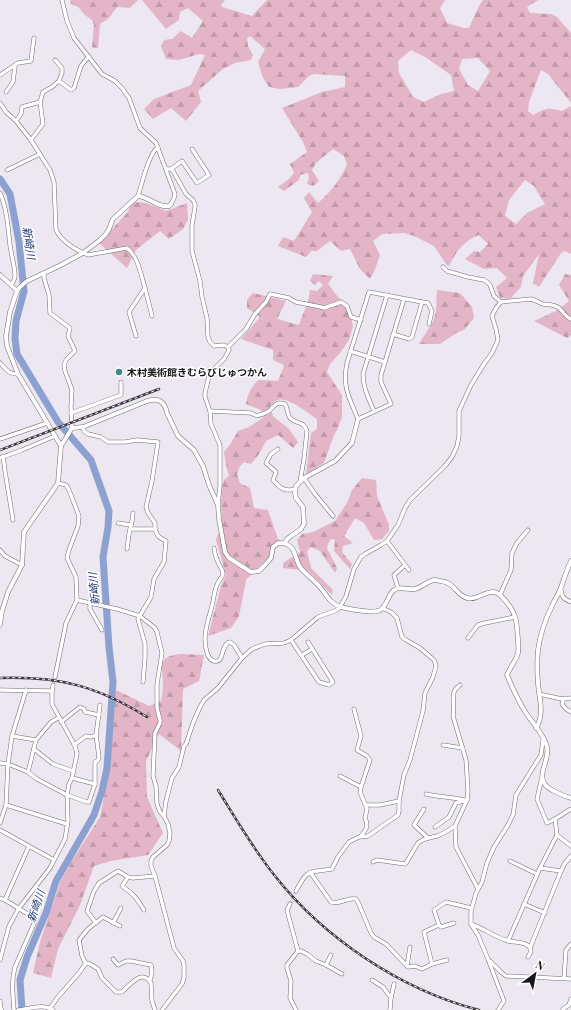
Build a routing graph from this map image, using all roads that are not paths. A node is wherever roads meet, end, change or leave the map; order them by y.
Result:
1 (62, 0) edge
2 (34, 38) dead end
3 (89, 56) junction
4 (55, 60) dead end
5 (15, 66) junction
6 (0, 75) edge
7 (59, 81) junction
8 (6, 92) dead end
9 (40, 102) junction
10 (0, 103) edge
11 (0, 108) edge
12 (6, 112) junction
13 (16, 122) junction
14 (32, 140) junction
15 (158, 147) junction
16 (192, 150) dead end
17 (40, 154) junction
18 (166, 169) junction
19 (171, 169) junction
20 (7, 170) dead end
21 (0, 193) edge
22 (138, 196) junction
23 (171, 204) joint
24 (0, 214) edge
25 (6, 214) junction
26 (83, 253) junction
27 (443, 267) dead end
28 (44, 273) junction
29 (0, 275) edge
30 (11, 285) junction
31 (145, 288) junction
32 (17, 291) junction
33 (387, 295) junction
34 (404, 299) junction
35 (422, 302) junction
36 (501, 302) junction
37 (152, 316) dead end
38 (571, 319) edge
39 (360, 320) junction
40 (429, 324) dead end
41 (393, 334) junction
42 (136, 336) dead end
43 (228, 347) junction
44 (350, 351) junction
45 (368, 356) junction
46 (385, 362) junction
47 (0, 363) edge
48 (18, 374) junction
49 (121, 382) dead end
50 (210, 411) junction
51 (374, 411) junction
52 (71, 412) junction
53 (358, 419) junction
54 (47, 423) junction
55 (83, 427) junction
56 (72, 429) junction
57 (56, 436) junction
58 (0, 439) edge
59 (61, 446) junction
60 (278, 449) dead end
61 (2, 457) edge
62 (304, 478) junction
63 (300, 482) junction
64 (58, 483) junction
65 (295, 489) junction
66 (218, 506) junction
67 (133, 513) dead end
68 (333, 516) dead end
69 (13, 520) dead end
70 (118, 523) dead end
71 (131, 527) junction
72 (155, 529) junction
73 (528, 530) dead end
74 (387, 541) junction
75 (285, 543) junction
76 (214, 548) dead end
77 (127, 549) dead end
78 (0, 550) edge
79 (571, 561) edge
80 (22, 565) junction
81 (405, 565) junction
82 (409, 570) dead end
83 (398, 588) junction
84 (560, 590) junction
85 (500, 595) junction
86 (77, 600) junction
87 (90, 602) junction
88 (571, 602) edge
89 (340, 607) junction
90 (382, 608) junction
91 (140, 616) junction
92 (515, 617) junction
93 (0, 625) edge
94 (102, 630) dead end
95 (468, 638) dead end
96 (291, 640) junction
97 (308, 642) dead end
98 (312, 649) junction
99 (302, 656) junction
100 (242, 658) junction
101 (55, 677) tunnel mouth
102 (143, 682) dead end
103 (53, 685) tunnel mouth
104 (460, 685) dead end
105 (0, 690) edge
106 (26, 690) junction
107 (52, 691) junction
108 (539, 694) junction
109 (565, 698) junction
110 (571, 698) edge
111 (100, 705) dead end
112 (354, 709) dead end
113 (571, 712) edge
114 (99, 715) junction
115 (58, 718) junction
116 (61, 722) junction
117 (536, 728) junction
118 (96, 735) junction
119 (12, 736) junction
120 (36, 740) junction
121 (544, 740) junction
122 (74, 745) junction
123 (443, 745) dead end
124 (463, 748) junction
125 (34, 749) junction
126 (0, 763) edge
127 (8, 764) junction
128 (73, 771) junction
129 (28, 772) junction
130 (340, 776) dead end
131 (543, 776) junction
132 (72, 778) junction
133 (95, 784) junction
134 (361, 787) junction
135 (426, 794) dead end
136 (67, 795) junction
137 (571, 798) edge
138 (467, 800) junction
139 (399, 801) junction
140 (6, 805) junction
141 (366, 805) junction
142 (424, 809) dead end
143 (571, 809) edge
144 (164, 816) junction
145 (555, 819) junction
146 (443, 822) junction
147 (0, 823) edge
148 (67, 824) junction
149 (455, 826) junction
150 (435, 827) dead end
151 (0, 830) edge
152 (448, 830) junction
153 (557, 835) junction
154 (360, 837) junction
155 (428, 838) junction
156 (29, 846) junction
157 (571, 846) edge
158 (571, 856) edge
159 (54, 860) junction
160 (510, 861) dead end
161 (373, 862) dead end
162 (540, 868) junction
163 (561, 871) junction
164 (310, 872) junction
165 (537, 874) junction
166 (155, 876) junction
167 (128, 877) junction
168 (478, 890) junction
169 (296, 891) tunnel mouth
170 (0, 898) edge
171 (5, 900) junction
172 (290, 904) tunnel mouth
173 (524, 904) junction
174 (19, 908) junction
175 (121, 908) dead end
176 (471, 908) junction
177 (144, 910) dead end
178 (545, 913) junction
179 (96, 923) junction
180 (113, 923) junction
181 (454, 923) dead end
182 (471, 924) junction
183 (120, 926) dead end
184 (439, 926) junction
185 (508, 941) junction
186 (571, 944) edge
187 (410, 947) dead end
188 (530, 948) junction
189 (298, 951) junction
190 (331, 955) dead end
191 (528, 957) dead end
192 (113, 959) dead end
193 (488, 959) junction
194 (0, 960) edge
195 (447, 960) dead end
196 (86, 964) junction
197 (432, 964) junction
198 (326, 965) junction
199 (407, 966) junction
200 (342, 974) dead end
201 (564, 978) junction
202 (571, 979) edge
203 (150, 980) junction
204 (372, 980) dead end
205 (394, 984) dead end
206 (391, 998) junction
207 (571, 999) edge
208 (0, 1001) edge
209 (27, 1009) edge
210 (51, 1009) edge
211 (563, 1009) dead end
212 (1, 1010) edge
213 (14, 1010) edge
214 (18, 1010) edge
215 (155, 1010) edge
216 (162, 1010) edge
217 (296, 1010) edge
218 (390, 1010) edge
219 (498, 1010) edge

1 - 3 street
2 - 5 street
3 - 7 street
3 - 15 street
4 - 7 street
5 - 6 street
5 - 8 street
7 - 9 street
9 - 13 street
9 - 14 street
10 - 12 street
11 - 12 street
12 - 13 street
13 - 14 street
14 - 17 street
15 - 18 street
15 - 22 street
16 - 19 street
17 - 20 street
17 - 26 street
18 - 19 street
18 - 23 street
19 - 43 street
21 - 25 street
22 - 23 street
22 - 26 street
24 - 25 street
25 - 30 street
26 - 28 street
26 - 31 street
27 - 36 street
28 - 32 street
28 - 52 street
29 - 30 street
30 - 32 street
31 - 37 street
31 - 42 street
32 - 48 street
33 - 34 street
33 - 39 street
33 - 45 street
34 - 35 street
34 - 41 street
35 - 40 street
35 - 41 street
36 - 38 street
36 - 74 street
39 - 43 street
39 - 44 street
41 - 46 street
43 - 50 street
44 - 45 street
44 - 53 street
45 - 46 street
45 - 51 street
46 - 51 street
47 - 48 street
48 - 54 street
49 - 52 street
50 - 63 street
50 - 66 street
51 - 53 street
52 - 56 street
53 - 62 street
54 - 57 street
54 - 58 street
55 - 56 street
55 - 66 street
55 - 72 street
56 - 59 street
57 - 59 street
57 - 61 street
59 - 64 street
60 - 65 street
61 - 69 street
62 - 63 street
62 - 68 street
63 - 65 street
64 - 80 street
64 - 86 street
65 - 75 street
66 - 75 street
67 - 71 street
70 - 71 street
71 - 72 street
71 - 77 street
72 - 91 street
73 - 85 street
74 - 81 street
74 - 89 street
75 - 89 street
76 - 100 street
78 - 80 street
79 - 84 street
80 - 93 street
81 - 82 street
81 - 83 street
83 - 85 street
83 - 90 street
84 - 88 street
84 - 108 street
85 - 92 street
86 - 87 street
86 - 101 street
87 - 91 street
87 - 94 street
89 - 90 street
89 - 96 street
90 - 139 street
91 - 102 street
91 - 144 street
92 - 95 street
92 - 117 street
96 - 99 street
96 - 100 street
97 - 98 street
98 - 99 street
98 - 99 street
100 - 144 street
103 - 107 street
104 - 124 street
105 - 106 street
106 - 107 street
106 - 119 street
107 - 115 street
108 - 109 street
108 - 117 street
109 - 110 street
109 - 113 street
111 - 114 street
112 - 134 street
114 - 116 street
114 - 118 street
115 - 116 street
115 - 120 street
116 - 122 street
117 - 121 street
118 - 122 street
118 - 133 street
119 - 120 street
119 - 127 street
120 - 125 street
121 - 131 street
121 - 168 street
122 - 128 street
123 - 124 street
124 - 138 street
125 - 128 street
125 - 129 street
126 - 127 street
127 - 129 street
127 - 140 street
128 - 132 street
129 - 136 street
130 - 134 street
131 - 137 street
131 - 145 street
132 - 133 street
132 - 136 street
133 - 136 street
134 - 141 street
135 - 138 street
136 - 148 street
138 - 146 street
138 - 149 street
139 - 141 street
139 - 154 street
140 - 147 street
140 - 148 street
141 - 154 street
142 - 155 street
143 - 145 street
144 - 166 street
145 - 153 street
146 - 150 street
146 - 152 street
148 - 159 street
149 - 152 street
149 - 168 street
151 - 156 street
152 - 155 street
153 - 157 street
153 - 162 street
154 - 164 street
155 - 161 street
156 - 159 street
156 - 171 street
158 - 163 street
159 - 174 street
160 - 165 street
162 - 163 street
162 - 165 street
163 - 178 street
164 - 169 street
164 - 199 street
165 - 173 street
166 - 167 street
166 - 216 street
167 - 177 street
167 - 179 street
168 - 176 street
170 - 171 street
171 - 174 street
172 - 189 street
173 - 178 street
173 - 185 street
174 - 194 street
174 - 213 street
175 - 180 street
176 - 182 street
176 - 184 street
178 - 188 street
179 - 180 street
179 - 196 street
180 - 183 street
181 - 184 street
182 - 185 street
182 - 193 street
184 - 197 street
185 - 188 street
186 - 201 street
187 - 199 street
188 - 191 street
189 - 198 street
189 - 217 street
190 - 198 street
192 - 203 street
193 - 201 street
193 - 219 street
195 - 197 street
196 - 203 street
196 - 210 street
197 - 199 street
198 - 200 street
201 - 202 street
203 - 215 street
204 - 206 street
205 - 206 street
206 - 218 street
207 - 211 street
208 - 212 street
209 - 210 street
209 - 214 street

